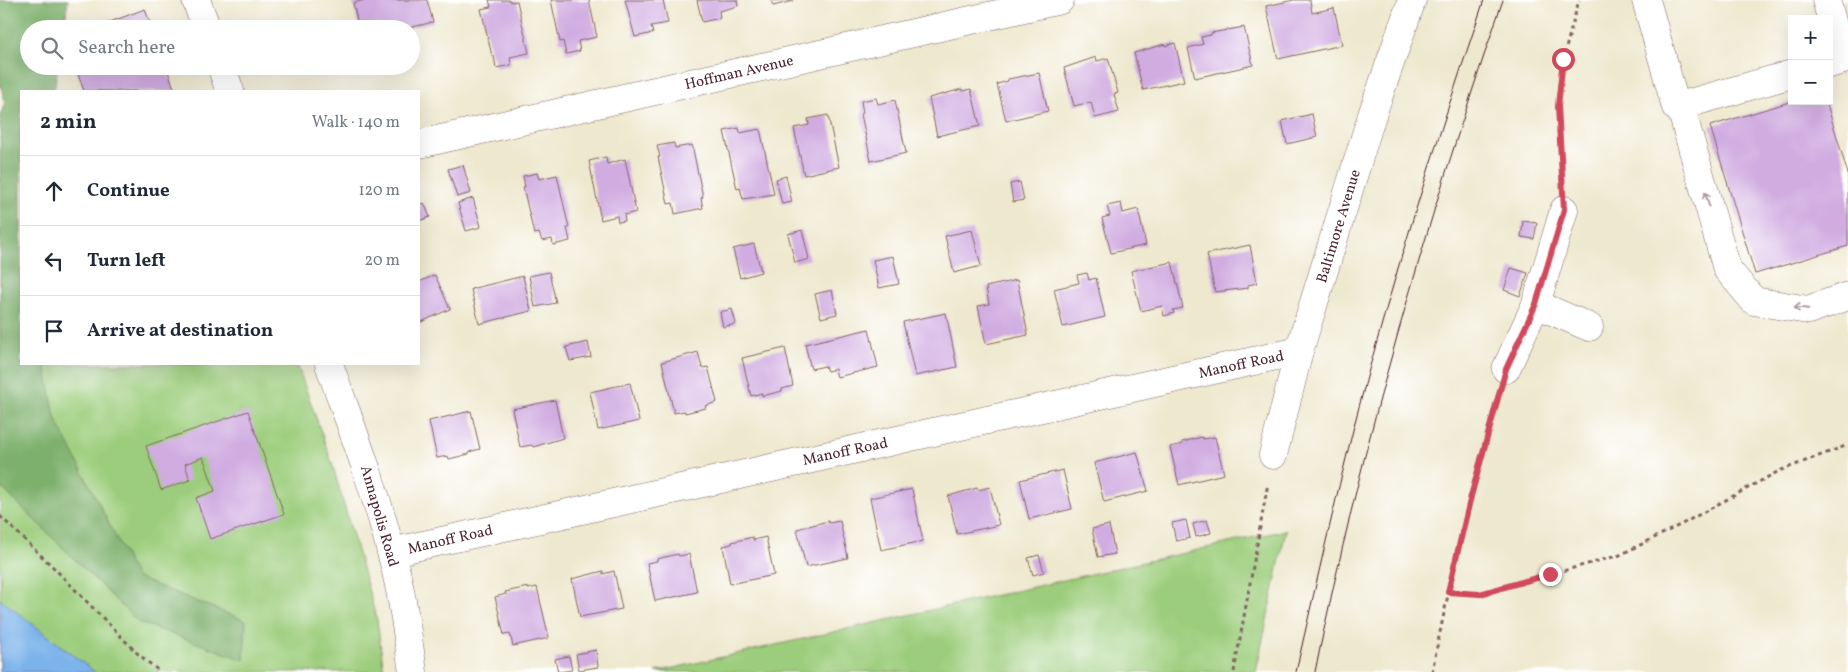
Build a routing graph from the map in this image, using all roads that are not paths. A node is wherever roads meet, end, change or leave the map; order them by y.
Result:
1 (196, 0) edge
2 (1060, 0) edge
3 (1412, 0) edge
4 (1646, 0) edge
5 (1826, 0) edge
6 (204, 20) edge
7 (1840, 67) edge
8 (224, 75) edge
9 (1788, 75) edge
10 (230, 90) edge
11 (1680, 105) junction
12 (420, 144) edge
13 (1564, 210) road end
14 (1848, 296) edge
15 (1536, 304) junction
16 (1589, 327) dead end
17 (1299, 351) junction
18 (329, 365) edge
19 (1506, 369) road end
20 (1273, 455) road end
21 (392, 552) junction
22 (413, 672) edge

1 - 6 street
2 - 12 street, Hoffman Avenue
3 - 17 street, Baltimore Avenue
4 - 11 street
5 - 7 street
8 - 10 street
9 - 11 street
14 -> 11 street
13 - 15 street
15 - 16 street
15 - 19 street
17 - 20 street, Baltimore Avenue
17 - 21 street, Manoff Road
18 - 21 street, Annapolis Road
21 - 22 street, Annapolis Road

